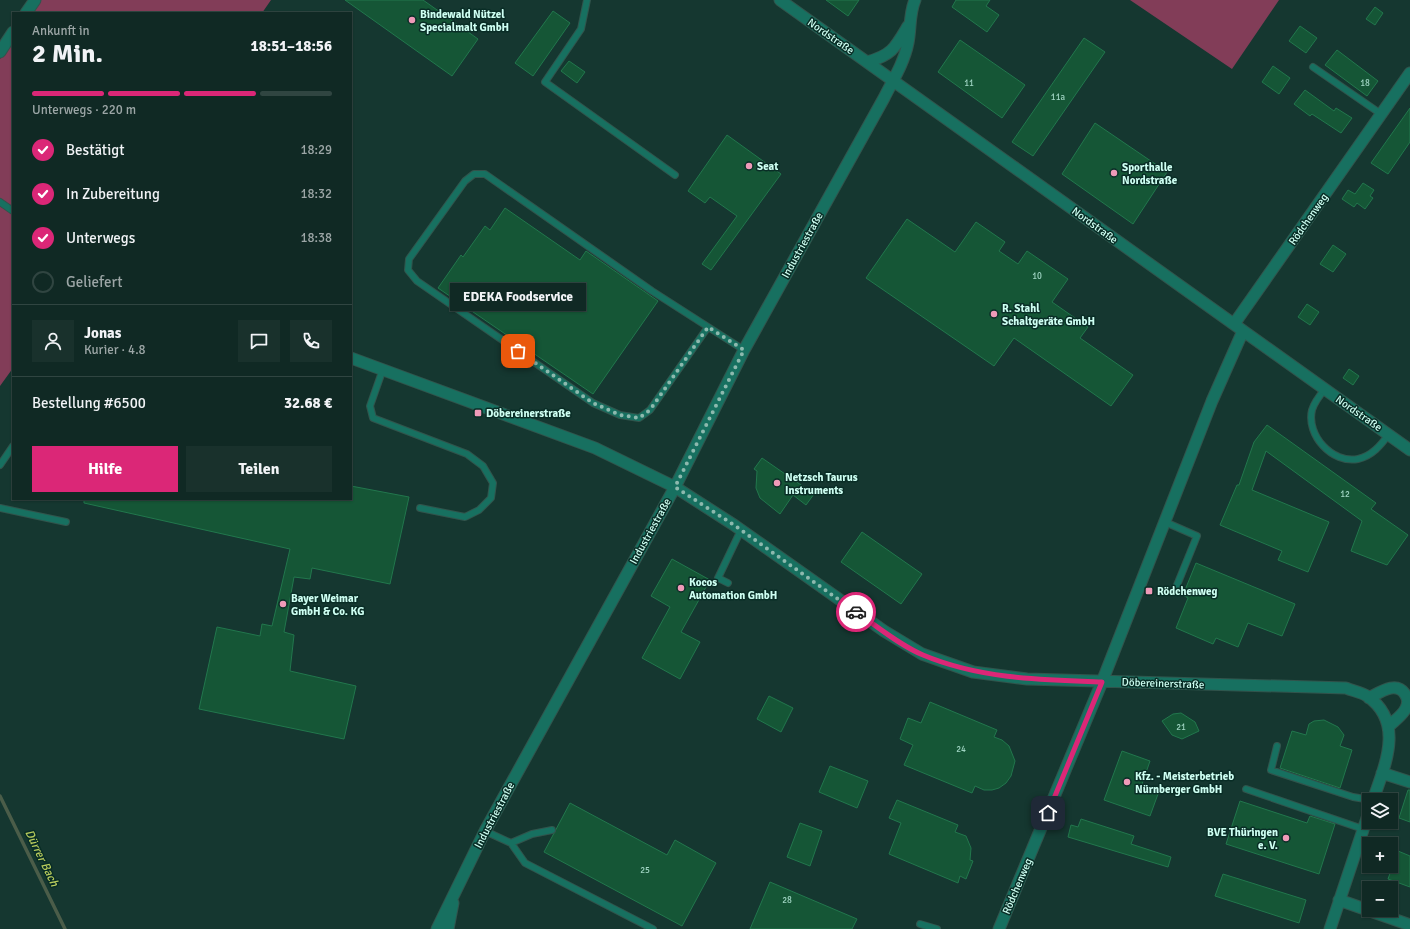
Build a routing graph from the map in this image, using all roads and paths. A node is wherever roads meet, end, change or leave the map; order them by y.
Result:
1 (35, 0) edge
2 (587, 0) edge
3 (780, 0) edge
4 (915, 0) edge
5 (27, 12) edge
6 (909, 24) junction
7 (12, 34) edge
8 (0, 52) edge
9 (867, 62) junction
10 (1313, 67) dead end
11 (1410, 73) edge
12 (893, 80) junction
13 (1381, 114) junction
14 (675, 175) dead end
15 (0, 202) edge
16 (12, 210) edge
17 (1234, 324) junction
18 (708, 327) junction
19 (1243, 331) junction
20 (744, 350) junction
21 (352, 358) edge
22 (383, 369) junction
23 (1325, 389) junction
24 (1388, 434) junction
25 (12, 447) edge
26 (1410, 450) edge
27 (0, 465) edge
28 (675, 487) junction
29 (0, 508) edge
30 (420, 508) dead end
31 (66, 522) dead end
32 (1165, 522) junction
33 (741, 530) junction
34 (728, 583) dead end
35 (1175, 590) dead end
36 (1102, 682) junction
37 (1369, 698) junction
38 (1409, 706) edge
39 (1389, 726) junction
40 (1277, 746) dead end
41 (1382, 773) junction
42 (1410, 782) edge
43 (1246, 789) dead end
44 (1375, 793) edge
45 (1362, 798) edge
46 (1362, 829) edge
47 (1363, 829) edge
48 (552, 830) dead end
49 (485, 831) junction
50 (511, 843) junction
51 (454, 893) junction
52 (1339, 900) junction
53 (920, 924) dead end
54 (1410, 924) edge
55 (437, 929) edge
56 (448, 929) edge
57 (653, 929) edge
58 (937, 929) edge
59 (999, 929) edge
60 (1330, 929) edge

1 - 5 street
2 - 14 lane
3 - 9 street, Nordstraße
4 - 6 street, Industriestraße
6 - 9 street, Industriestraße
6 - 12 street, Industriestraße
7 - 8 street
9 - 12 street, Nordstraße
10 - 13 lane
11 - 13 street, Rödchenweg
12 - 17 street, Nordstraße
12 - 20 street, Industriestraße
13 - 17 street, Rödchenweg
15 - 16 lane
17 - 19 street, Nordstraße
18 - 18 lane
18 - 20 lane
19 - 23 street, Nordstraße
19 - 32 street, Rödchenweg
20 - 28 street, Industriestraße
21 - 22 street, Döbereinerstraße
22 - 28 street, Döbereinerstraße
22 - 30 lane
23 - 24 street, Nordstraße
23 - 24 lane
24 - 26 street, Nordstraße
25 - 27 lane
28 - 33 street, Döbereinerstraße
28 - 49 street, Industriestraße
29 - 31 lane
32 - 35 lane
32 - 36 street, Rödchenweg
33 - 34 lane
33 - 36 street, Döbereinerstraße
36 - 37 street, Döbereinerstraße
36 - 59 street, Rödchenweg
37 - 38 street
37 - 39 street, Döbereinerstraße
38 - 39 street
39 - 41 street, Döbereinerstraße
40 - 45 lane
41 - 42 street
41 - 44 street, Döbereinerstraße
43 - 46 lane
47 - 52 street
48 - 50 lane
49 - 50 lane
49 - 51 street, Industriestraße
50 - 57 lane
51 - 55 street, Industriestraße
51 - 56 street
52 - 54 street
52 - 60 street
53 - 58 lane

